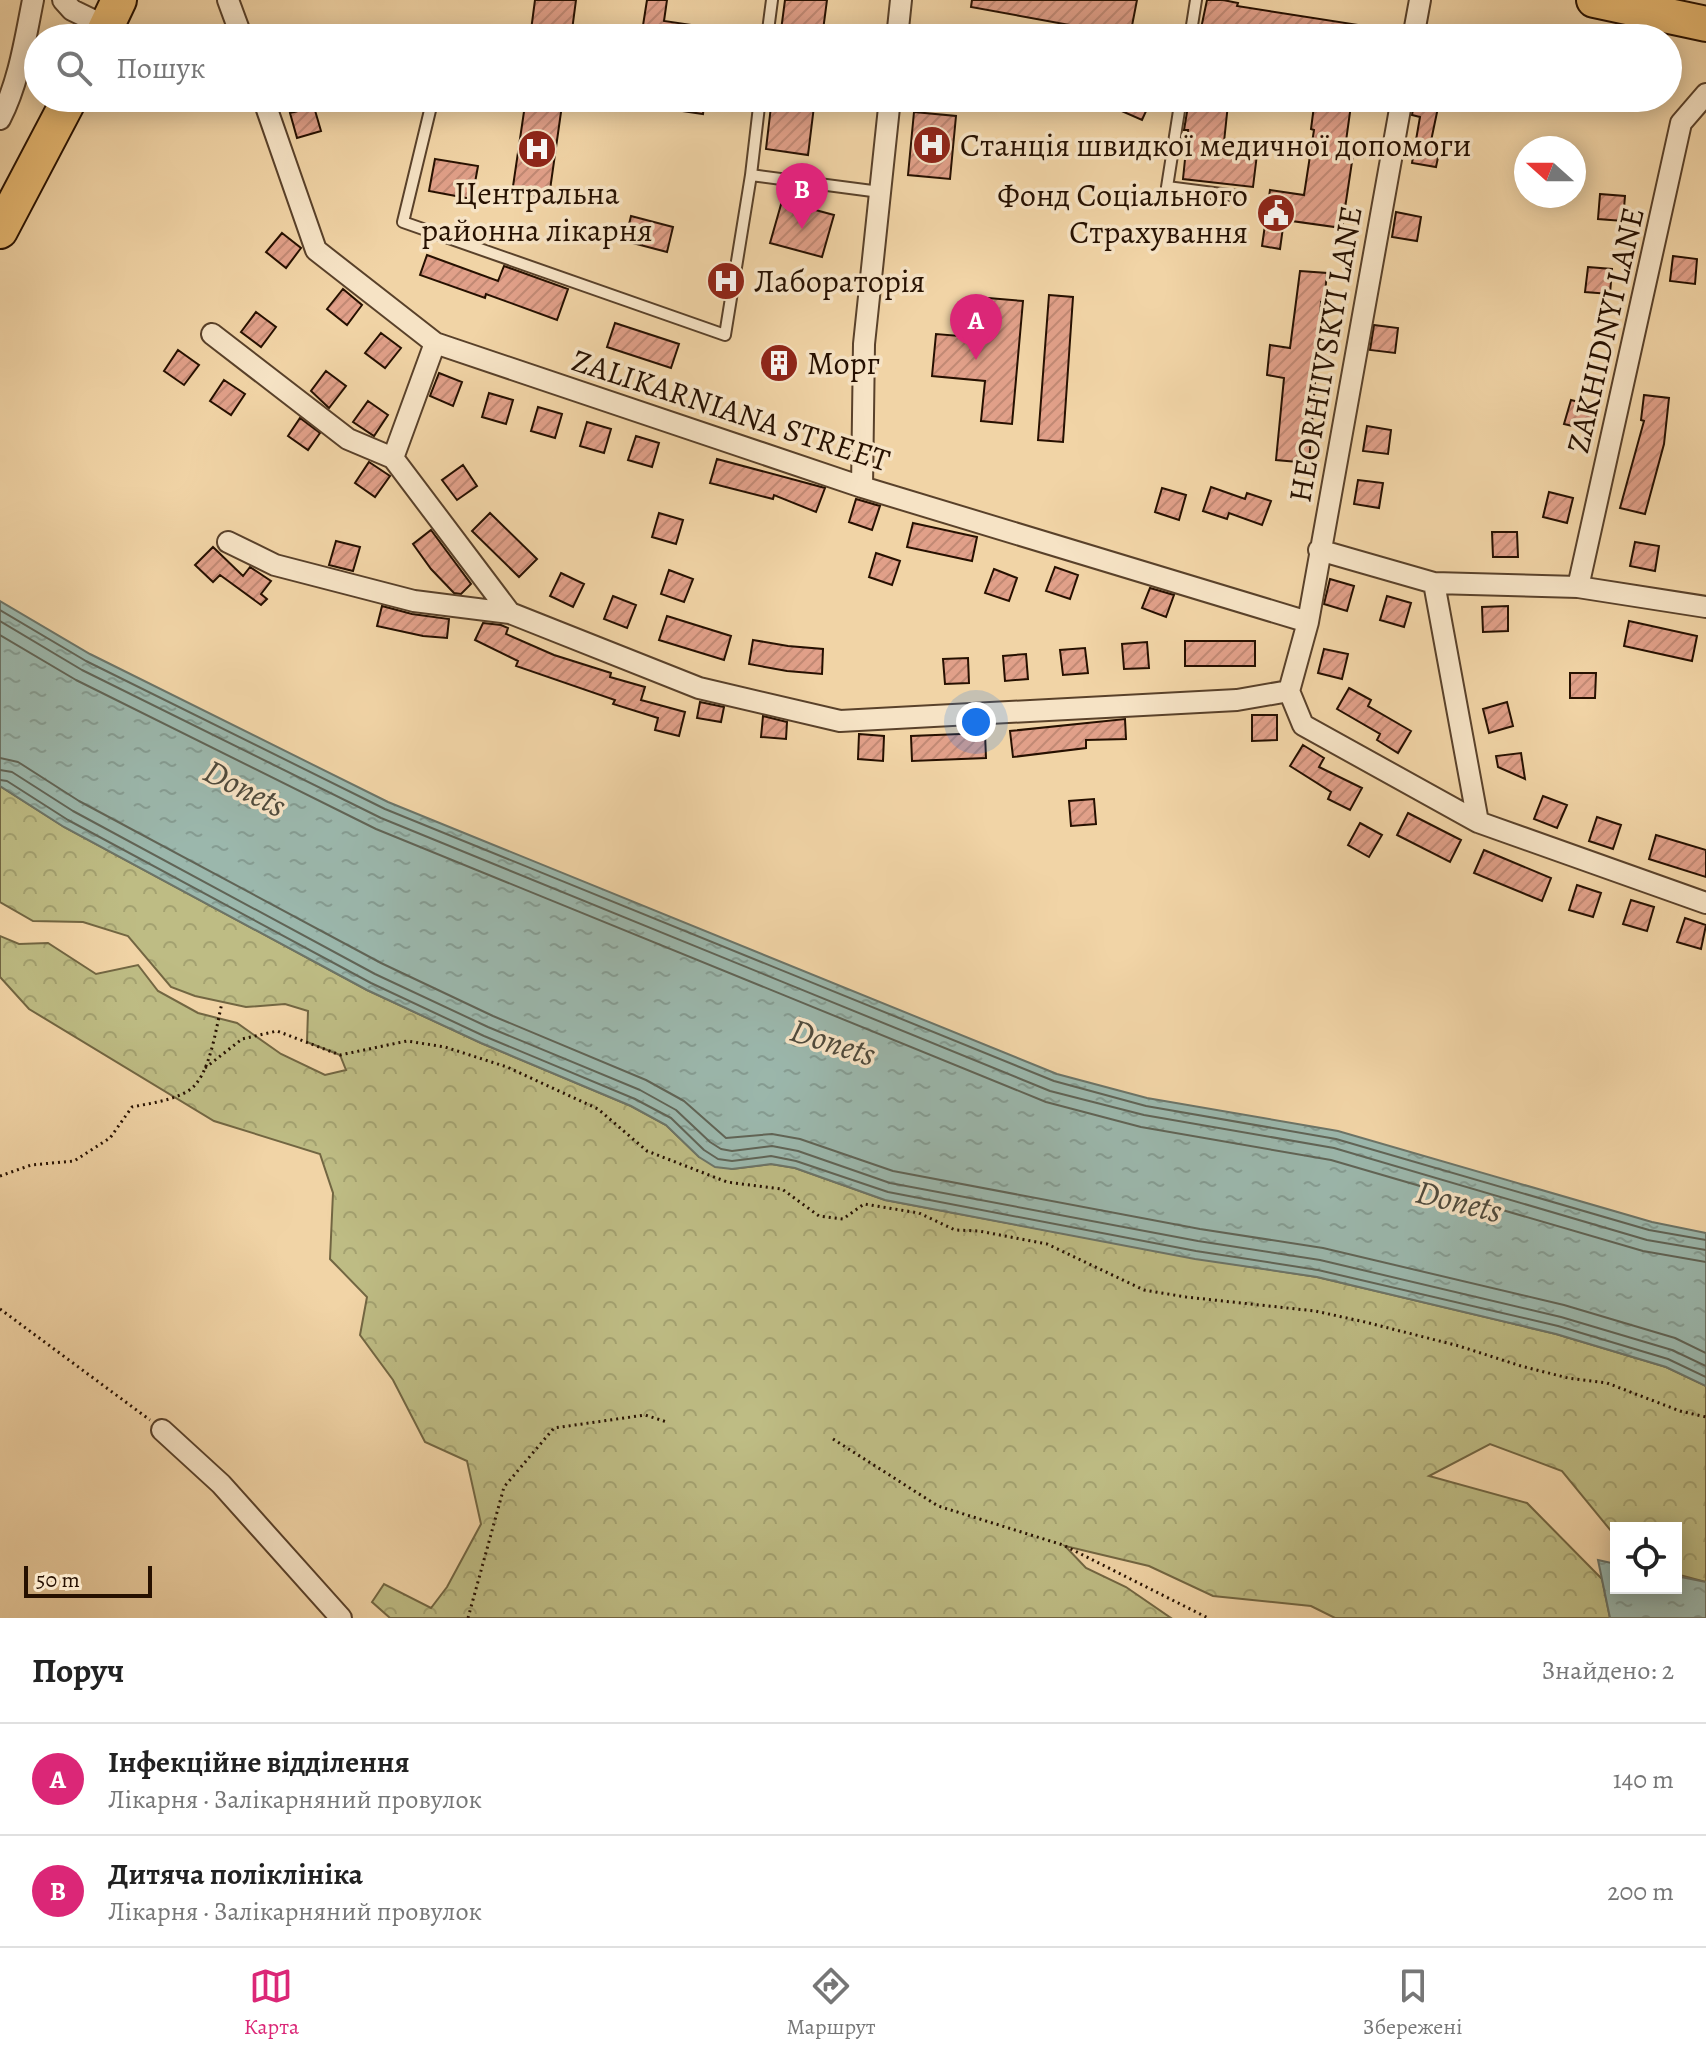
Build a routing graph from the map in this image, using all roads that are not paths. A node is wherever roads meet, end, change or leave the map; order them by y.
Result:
1 (33, 0) edge
2 (63, 0) edge
3 (228, 0) edge
4 (772, 0) edge
5 (901, 0) edge
6 (1196, 0) edge
7 (1420, 0) edge
8 (1594, 0) edge
9 (1688, 17) edge
10 (109, 22) edge
11 (28, 24) edge
12 (237, 24) edge
13 (769, 24) edge
14 (898, 24) edge
15 (1192, 24) edge
16 (1416, 24) edge
17 (24, 44) edge
18 (1706, 94) edge
19 (63, 112) edge
20 (268, 112) edge
21 (430, 112) edge
22 (758, 112) edge
23 (889, 112) edge
24 (1179, 112) edge
25 (1399, 112) edge
26 (0, 119) edge
27 (751, 175) junction
28 (880, 192) junction
29 (1237, 196) dead end
30 (0, 231) edge
31 (212, 334) dead end
32 (435, 343) junction
33 (393, 458) junction
34 (862, 487) junction
35 (228, 542) dead end
36 (1319, 550) junction
37 (1434, 583) junction
38 (1578, 587) junction
39 (1706, 607) edge
40 (510, 613) junction
41 (1308, 622) junction
42 (1289, 691) junction
43 (1478, 822) junction
44 (1706, 903) edge
45 (162, 1430) road end
46 (341, 1618) edge

1 - 11 street
2 - 10 street
3 - 12 street
4 - 13 lane
5 - 14 street
6 - 15 lane
7 - 16 street
8 - 9 highway
17 - 26 street
18 - 38 street, ZAKHIDNYI LANE
19 - 30 highway
20 - 32 street, ZALIKARNIANA STREET
21 - 27 lane
22 - 27 lane
23 - 28 street
24 - 29 lane
25 - 36 street, HEORHIIVSKYI LANE
27 - 28 lane
28 - 34 street
31 - 33 street
32 - 33 street
32 - 34 street, ZALIKARNIANA STREET
33 - 40 street
34 - 41 street, ZALIKARNIANA STREET
35 - 40 street
36 - 37 street
36 - 41 street, HEORHIIVSKYI LANE
37 - 38 street
37 - 43 street
38 - 39 street
40 - 42 street
41 - 42 street, HEORHIIVSKYI LANE
42 - 43 street
43 - 44 street
45 - 46 street

